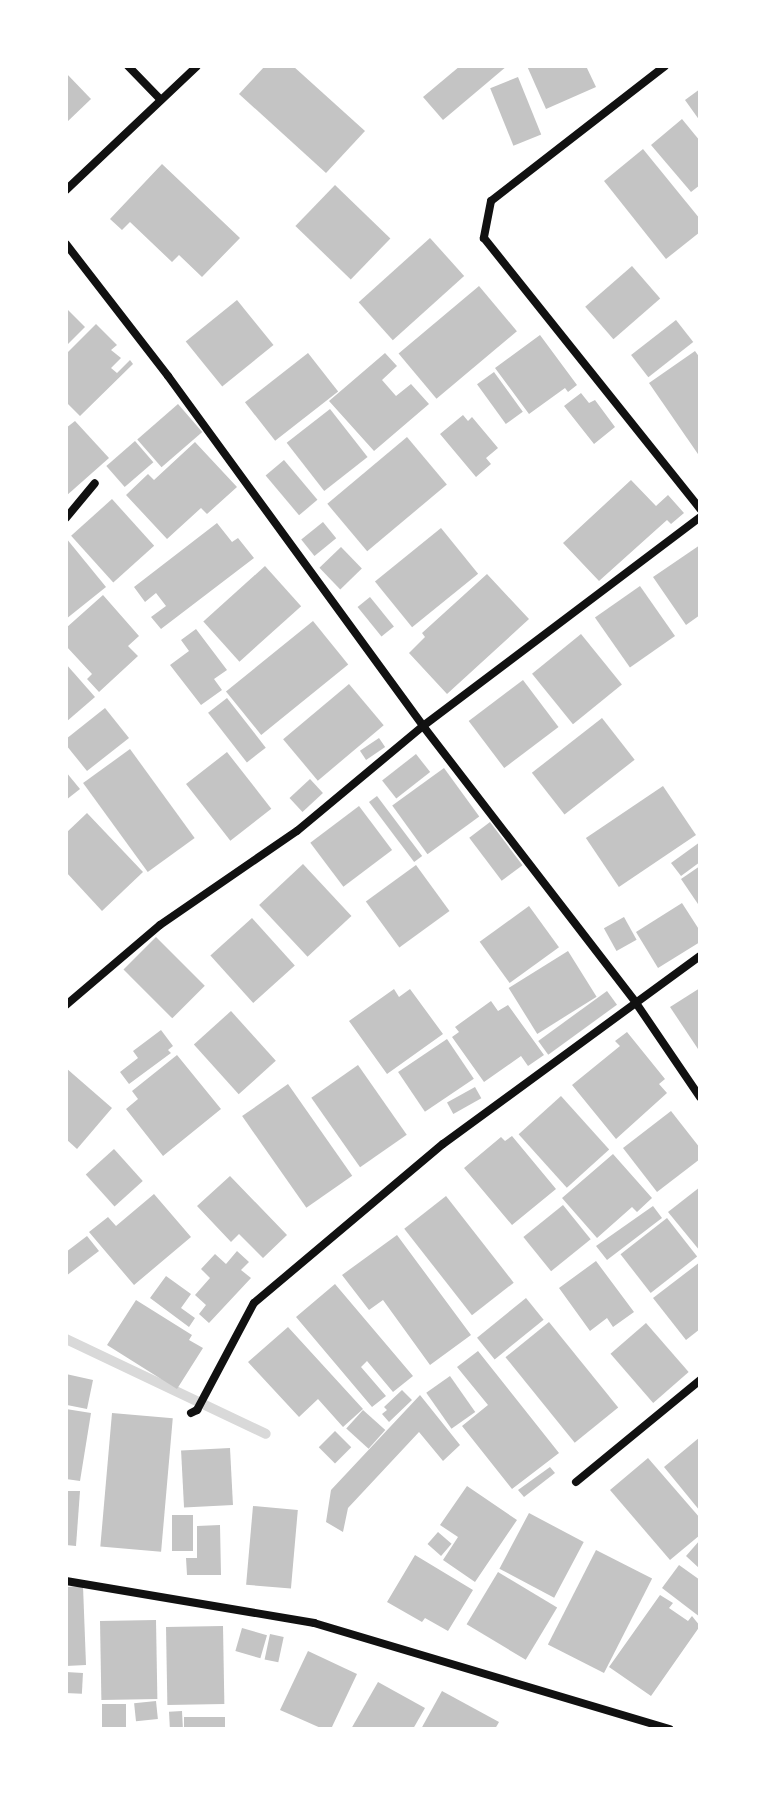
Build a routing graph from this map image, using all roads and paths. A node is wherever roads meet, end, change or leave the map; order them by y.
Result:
1 (128, 66) edge
2 (197, 66) edge
3 (665, 66) edge
4 (160, 99) junction
5 (66, 190) edge
6 (66, 244) edge
7 (95, 483) dead end
8 (700, 509) edge
9 (700, 517) edge
10 (66, 518) edge
11 (423, 726) junction
12 (700, 956) edge
13 (636, 1003) junction
14 (66, 1005) edge
15 (700, 1097) edge
16 (700, 1380) edge
17 (191, 1413) dead end
18 (576, 1482) dead end
19 (66, 1581) edge
20 (670, 1729) edge

1 - 4 street
2 - 4 street
3 - 8 street
4 - 5 street
6 - 11 street
7 - 10 street
9 - 11 street
11 - 13 street
11 - 14 street
12 - 13 street
13 - 15 street
13 - 17 street
16 - 18 street
19 - 20 street

